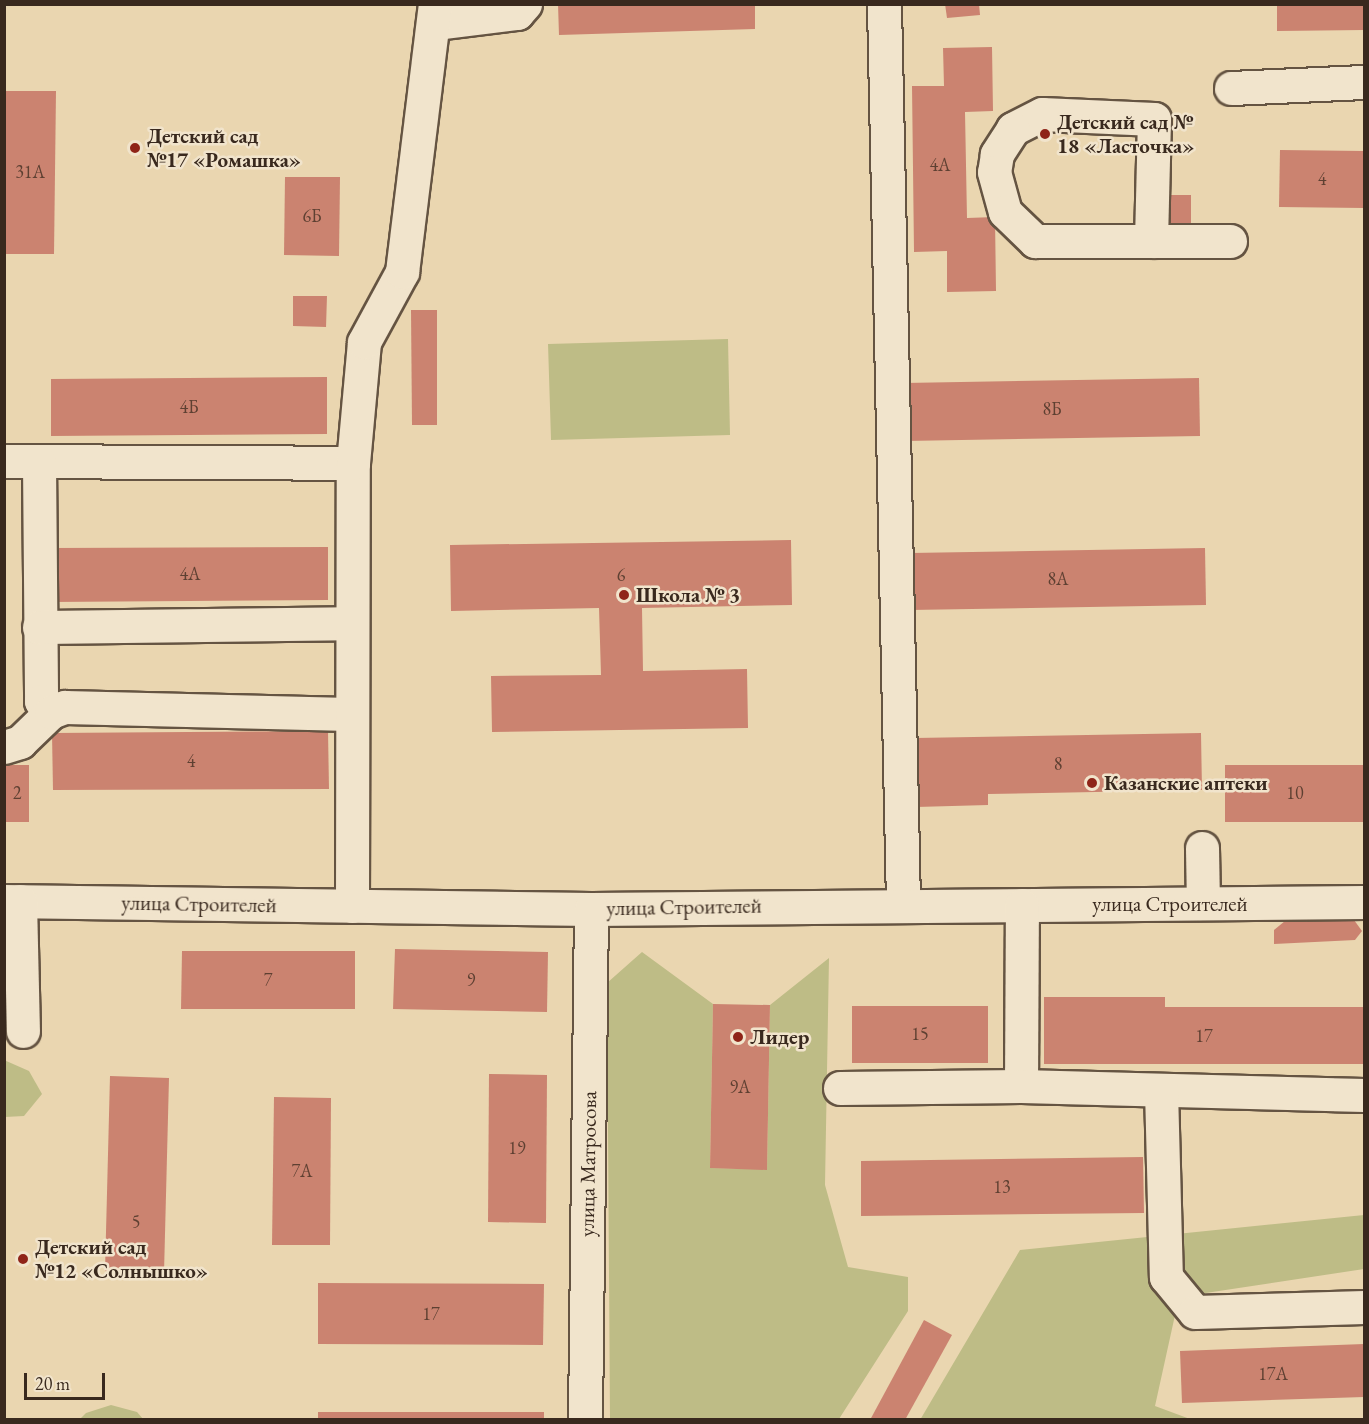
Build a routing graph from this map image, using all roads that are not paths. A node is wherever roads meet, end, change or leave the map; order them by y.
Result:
1 (525, 4) edge
2 (885, 4) edge
3 (435, 14) edge
4 (1365, 82) edge
5 (1231, 88) dead end
6 (1151, 241) junction
7 (1230, 241) dead end
8 (4, 461) edge
9 (39, 462) junction
10 (353, 463) junction
11 (351, 623) junction
12 (39, 627) junction
13 (51, 712) junction
14 (350, 714) junction
15 (4, 747) edge
16 (1202, 848) dead end
17 (13, 901) edge
18 (1365, 902) edge
19 (1203, 903) junction
20 (1022, 905) junction
21 (352, 906) junction
22 (903, 906) junction
23 (591, 909) junction
24 (23, 1031) dead end
25 (1021, 1086) junction
26 (840, 1088) dead end
27 (1161, 1090) junction
28 (1365, 1095) edge
29 (1365, 1307) edge
30 (585, 1419) edge

1 - 3 street
2 - 22 street
3 - 10 street
4 - 5 street
6 - 6 street
6 - 7 street
8 - 9 street
9 - 10 street
9 - 12 street
10 - 11 street
11 - 12 street
11 - 14 street
12 - 13 street
13 - 14 street
13 - 15 street
14 - 21 street
16 - 19 street
17 - 21 street, улица Строителей
17 - 24 street
18 - 19 street, улица Строителей
19 - 20 street, улица Строителей
20 - 22 street, улица Строителей
20 - 25 street
21 - 23 street, улица Строителей
22 - 23 street, улица Строителей
23 - 30 street, улица Матросова
25 - 26 street
25 - 27 street
27 - 28 street
27 - 29 street

